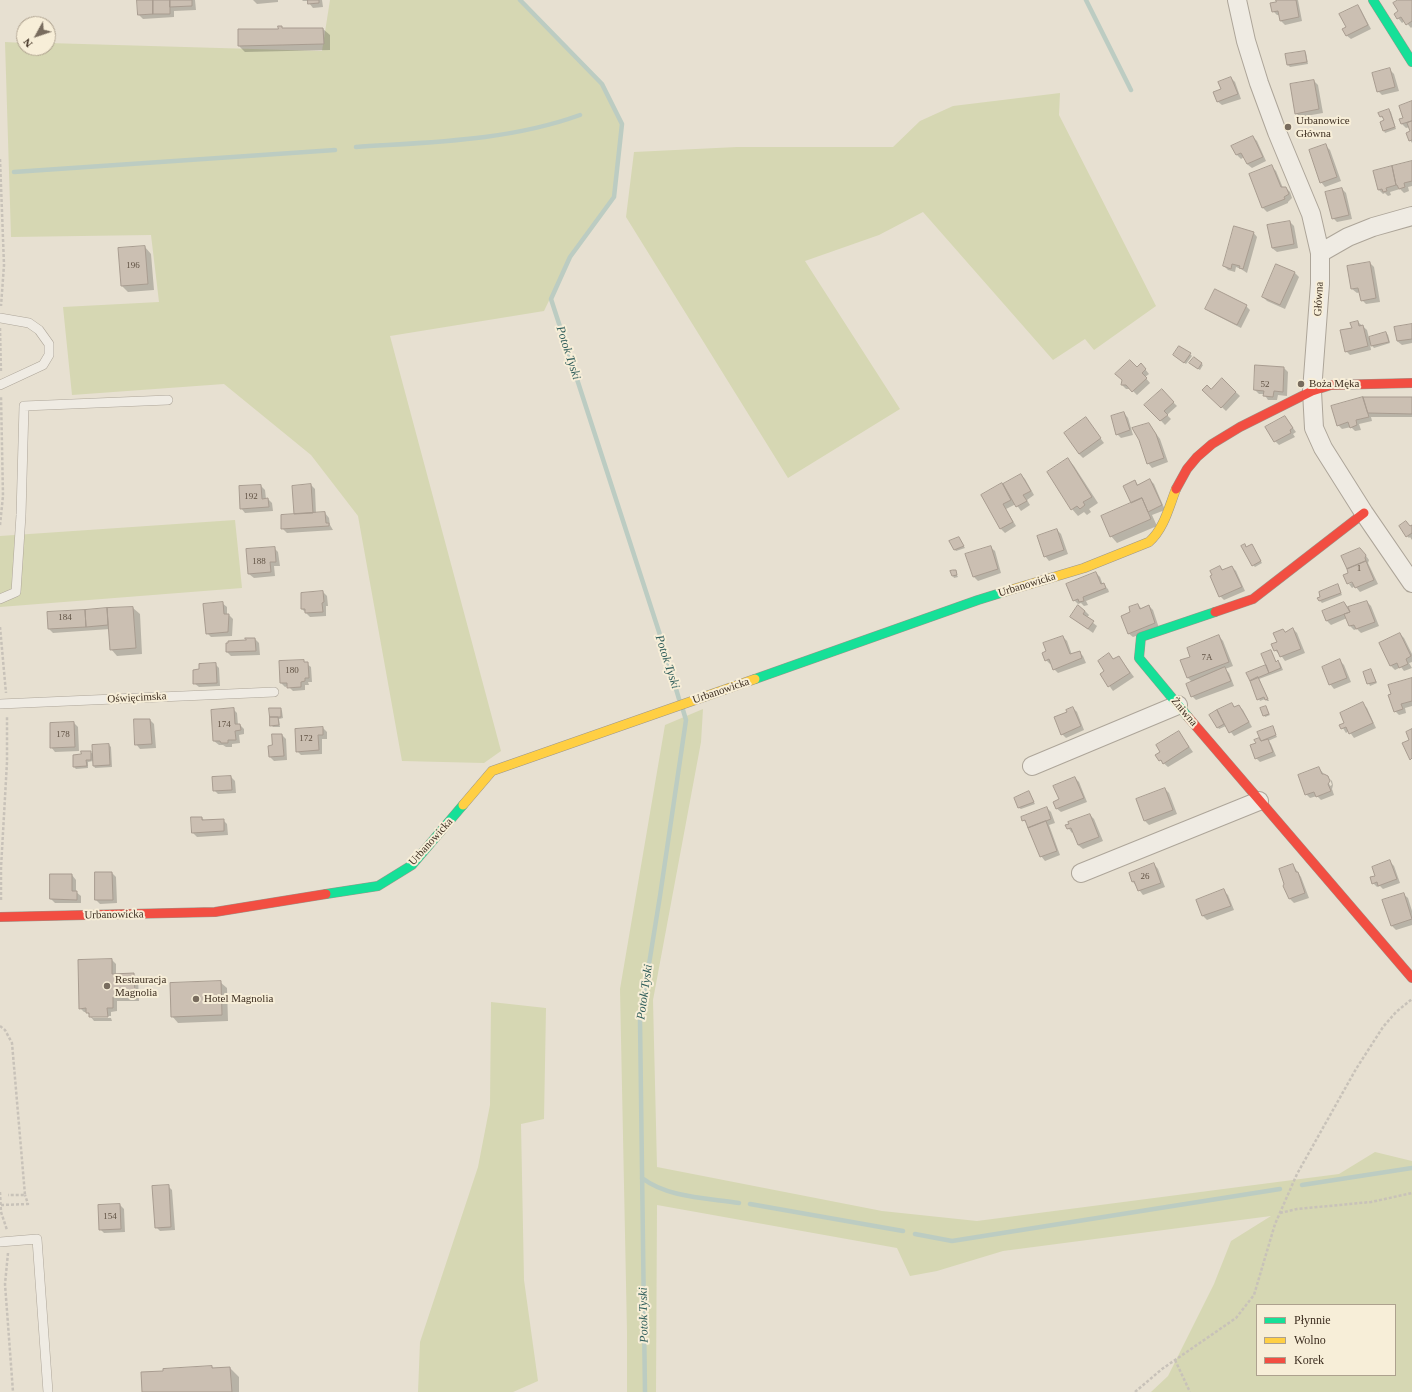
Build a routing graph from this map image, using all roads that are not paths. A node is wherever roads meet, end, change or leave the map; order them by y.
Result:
1 (1237, 0) edge
2 (1373, 0) edge
3 (1412, 62) edge
4 (1412, 216) edge
5 (1320, 253) junction
6 (0, 318) edge
7 (1412, 383) edge
8 (1, 385) edge
9 (1312, 390) junction
10 (168, 400) dead end
11 (1364, 513) junction
12 (1412, 583) edge
13 (0, 599) edge
14 (274, 692) dead end
15 (3, 704) edge
16 (1178, 705) junction
17 (1032, 766) dead end
18 (1260, 801) junction
19 (1081, 873) dead end
20 (1, 917) edge
21 (1412, 978) edge
22 (4, 1241) edge
23 (48, 1392) edge

1 - 5 street, Główna
2 - 3 street
4 - 5 street
5 - 9 street, Główna
6 - 8 lane
7 - 9 street, Urbanowicka
9 - 11 street, Główna
9 - 20 street, Urbanowicka
10 - 13 lane
11 - 12 street, Główna
11 - 16 street, Żniwna
14 - 15 lane, Oświęcimska
16 - 17 street
16 - 18 street, Żniwna
18 - 19 street
18 - 21 street, Żniwna
22 - 23 lane

